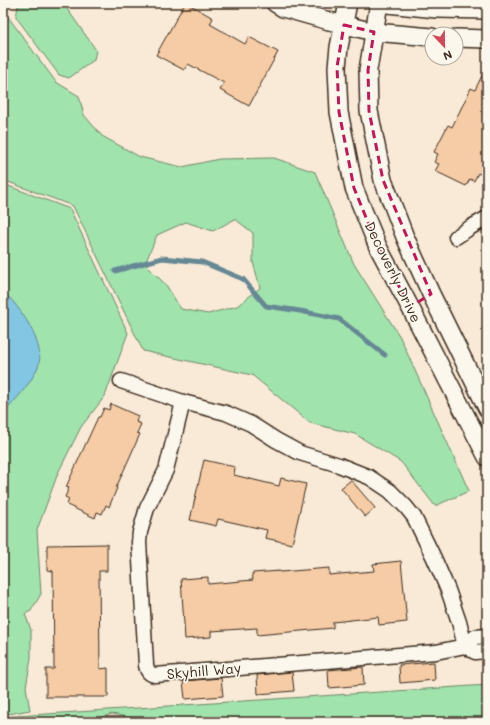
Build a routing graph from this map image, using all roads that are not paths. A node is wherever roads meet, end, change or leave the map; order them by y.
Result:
1 (275, 3) edge
2 (348, 3) edge
3 (378, 3) edge
4 (487, 10) edge
5 (344, 25) junction
6 (374, 32) junction
7 (424, 36) edge
8 (464, 38) edge
9 (487, 39) edge
10 (487, 218) edge
11 (456, 237) dead end
12 (431, 294) junction
13 (410, 307) junction
14 (121, 381) dead end
15 (183, 402) junction
16 (487, 408) edge
17 (487, 457) edge
18 (487, 636) edge
19 (464, 646) junction
20 (487, 651) edge

1 - 5 street
2 - 5 street, Decoverly Drive
3 - 4 street
3 - 6 street, Decoverly Drive
5 - 6 street
5 - 13 street, Decoverly Drive
6 - 7 street
6 - 12 street, Decoverly Drive
8 - 9 street
10 - 11 street
12 - 13 street
12 - 16 street, Decoverly Drive
13 - 17 street, Decoverly Drive
14 - 15 street
15 - 19 street
15 - 19 street, Skyhill Way
18 - 19 street, Skyhill Way
19 - 20 street, Skyhill Way

